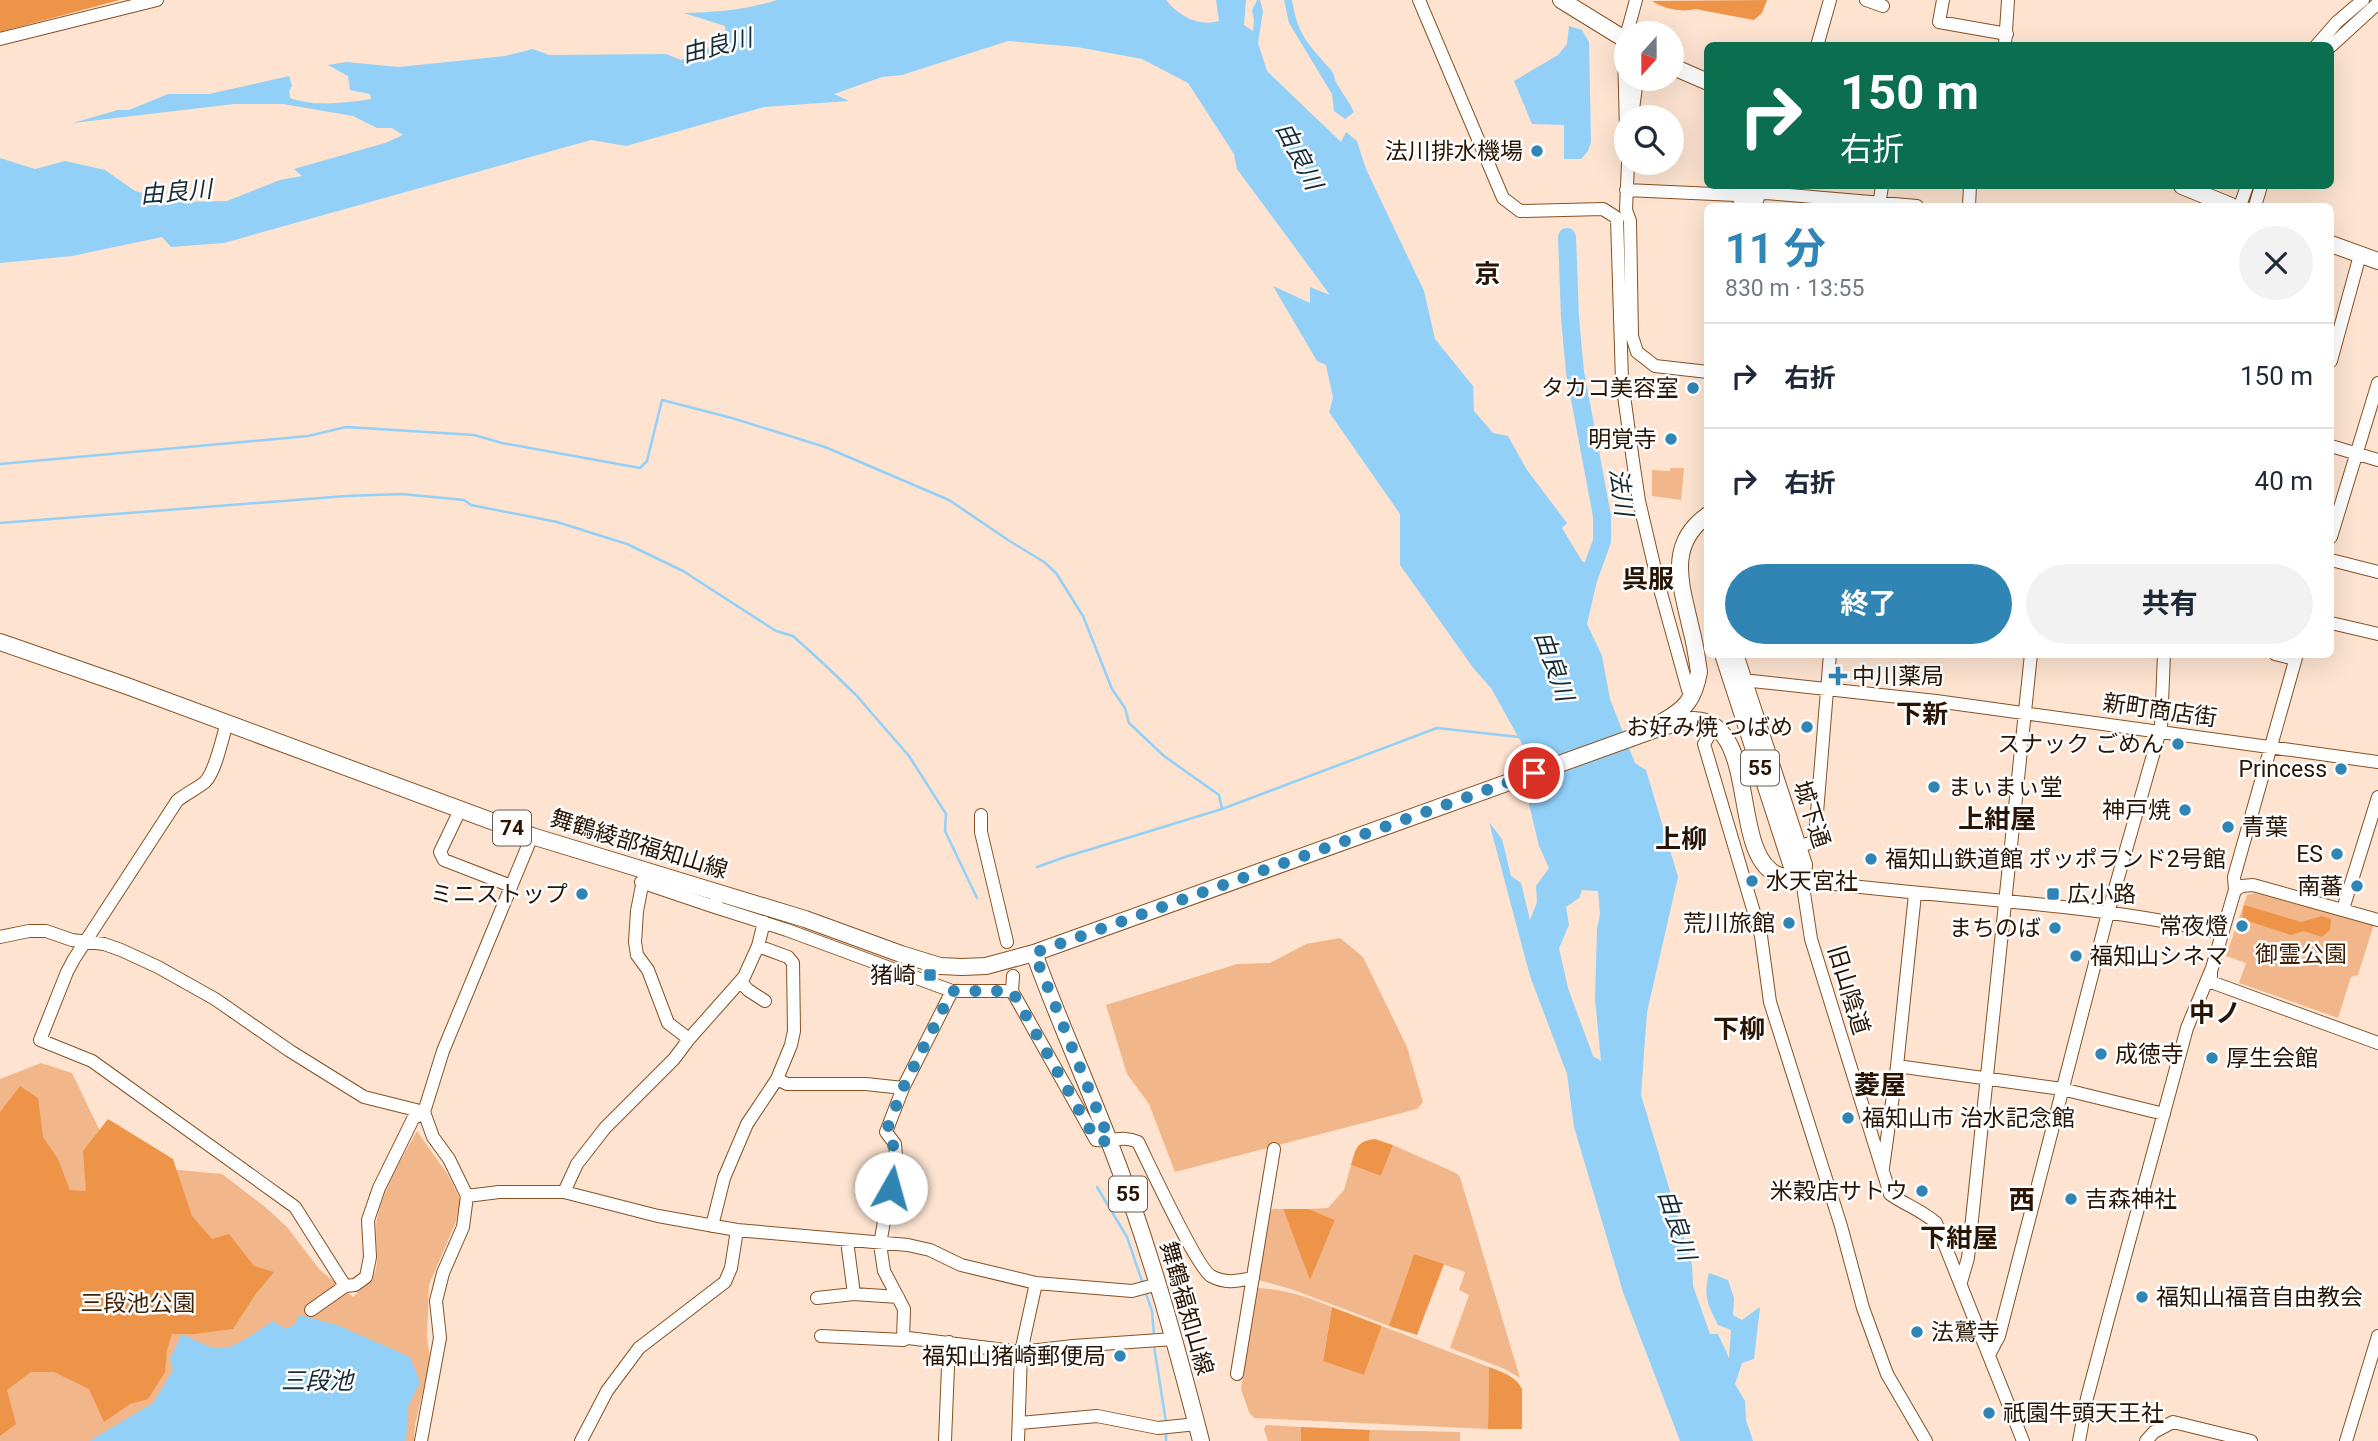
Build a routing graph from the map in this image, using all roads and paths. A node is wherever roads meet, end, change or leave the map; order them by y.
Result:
1 (157, 0) edge
2 (1419, 0) edge
3 (1561, 0) edge
4 (1636, 0) edge
5 (1830, 0) edge
6 (1866, 0) edge
7 (1943, 0) edge
8 (2008, 0) edge
9 (2363, 0) edge
10 (2378, 3) edge
11 (1882, 6) dead end
12 (1631, 21) edge
13 (1614, 33) edge
14 (0, 39) edge
15 (2006, 40) edge
16 (1817, 42) edge
17 (2320, 42) edge
18 (2334, 43) edge
19 (1684, 72) edge
20 (1704, 80) edge
21 (1627, 175) edge
22 (2186, 189) edge
23 (1626, 190) junction
24 (1750, 194) edge
25 (2200, 201) edge
26 (1856, 203) edge
27 (1621, 214) junction
28 (2334, 245) edge
29 (2360, 255) junction
30 (2378, 261) edge
31 (2334, 350) edge
32 (1704, 372) edge
33 (2378, 383) edge
34 (2334, 447) edge
35 (2356, 454) junction
36 (2378, 460) edge
37 (1704, 519) edge
38 (2334, 527) edge
39 (2334, 561) edge
40 (2378, 572) edge
41 (2334, 624) edge
42 (2378, 634) edge
43 (0, 642) edge
44 (1725, 658) edge
45 (1736, 658) edge
46 (1830, 658) edge
47 (2031, 658) edge
48 (2164, 658) edge
49 (2296, 658) edge
50 (1739, 684) junction
51 (1826, 689) junction
52 (1689, 705) junction
53 (2025, 713) junction
54 (226, 723) junction
55 (1714, 727) junction
56 (2160, 731) junction
57 (2270, 747) junction
58 (2378, 762) edge
59 (2378, 797) edge
60 (460, 810) junction
61 (981, 815) dead end
62 (532, 836) junction
63 (1798, 845) junction
64 (643, 876) junction
65 (1802, 880) junction
66 (511, 886) junction
67 (2235, 890) junction
68 (1915, 894) junction
69 (716, 899) junction
70 (2006, 901) junction
71 (2343, 909) junction
72 (2108, 912) junction
73 (2378, 920) edge
74 (764, 922) junction
75 (2222, 933) junction
76 (0, 937) edge
77 (87, 942) junction
78 (1007, 942) dead end
79 (758, 946) junction
80 (1034, 953) junction
81 (2212, 968) junction
82 (1013, 976) dead end
83 (741, 982) junction
84 (952, 991) junction
85 (1012, 991) junction
86 (765, 1001) dead end
87 (689, 1039) junction
88 (2378, 1043) edge
89 (1897, 1066) junction
90 (1986, 1078) junction
91 (777, 1079) junction
92 (903, 1088) junction
93 (2062, 1090) junction
94 (424, 1112) junction
95 (2164, 1114) junction
96 (1110, 1142) junction
97 (1274, 1149) dead end
98 (1882, 1172) junction
99 (564, 1192) junction
100 (467, 1196) junction
101 (712, 1226) junction
102 (737, 1230) junction
103 (847, 1241) junction
104 (880, 1244) junction
105 (1253, 1278) junction
106 (1962, 1282) junction
107 (1036, 1283) junction
108 (1158, 1284) junction
109 (345, 1286) junction
110 (853, 1294) junction
111 (898, 1297) junction
112 (817, 1298) dead end
113 (311, 1310) dead end
114 (821, 1336) dead end
115 (2378, 1336) edge
116 (1174, 1339) junction
117 (903, 1340) junction
118 (949, 1342) junction
119 (1021, 1352) junction
120 (1989, 1355) junction
121 (1237, 1374) dead end
122 (1020, 1423) junction
123 (1197, 1424) junction
124 (421, 1441) edge
125 (581, 1441) edge
126 (945, 1441) edge
127 (1018, 1441) edge
128 (1201, 1441) edge
129 (1926, 1441) edge
130 (2023, 1441) edge
131 (2079, 1441) edge
132 (2146, 1441) edge
133 (2251, 1441) edge
134 (2346, 1441) edge

1 - 14 street
2 - 27 street
3 - 13 main road
4 - 12 street
5 - 16 street
6 - 11 street
7 - 15 street
8 - 15 street
9 - 17 street
10 - 18 street
19 - 20 main road
21 - 23 street
22 - 25 main road
23 - 24 street
23 - 27 street
24 - 26 street
27 - 32 street
27 - 52 street
28 - 29 main road
29 - 30 main road
29 - 31 street
33 - 35 street
34 - 35 street
35 - 36 street
35 - 38 street
37 - 52 main road
39 - 40 street
41 - 42 street
43 - 54 main road, 舞鶴綾部福知山線 / 74
44 - 50 main road, 城下通 / 55
45 - 50 main road, 城下通 / 55
46 - 51 street
47 - 53 street
48 - 56 street
49 - 57 street
50 - 51 street, 新町商店街
50 - 63 main road, 城下通 / 55
50 - 65 main road, 城下通 / 55
51 - 53 street, 新町商店街
51 - 63 street
52 - 55 main road
52 - 80 main road
53 - 56 street, 新町商店街
53 - 70 street
54 - 60 main road, 舞鶴綾部福知山線 / 74
54 - 77 street
55 - 65 main road, 55
55 - 129 street
56 - 57 street, 新町商店街
56 - 72 street
57 - 58 street, 新町商店街
57 - 67 street
59 - 71 street
60 - 62 main road, 舞鶴綾部福知山線 / 74
60 - 66 street
61 - 78 street
62 - 64 main road, 舞鶴綾部福知山線 / 74
62 - 66 street
63 - 65 main road, 城下通 / 55
64 - 69 main road, 舞鶴綾部福知山線 / 74
64 - 87 street
65 - 68 street
65 - 98 street, 旧山陰道
66 - 94 street
67 - 71 street
67 - 75 street
68 - 70 street
68 - 89 street
69 - 74 street
69 - 80 main road, 舞鶴綾部福知山線 / 74
70 - 72 street
70 - 90 street
71 - 73 street
72 - 75 street
72 - 93 street
74 - 79 street
74 - 84 street
75 - 81 street
76 - 77 street
77 - 94 street
77 - 109 street
79 - 83 street
79 - 91 street
80 - 96 main road, 舞鶴福知山線 / 55
81 - 88 street
81 - 95 street
82 - 85 street
83 - 86 street
83 - 87 street
84 - 85 street
84 - 92 street
85 - 96 street
87 - 99 street
89 - 90 street
89 - 98 street
90 - 93 street
90 - 106 street
91 - 92 street
91 - 101 street
92 - 104 street
93 - 95 street
93 - 120 street
94 - 100 street
94 - 109 street
95 - 131 street
96 - 105 street
96 - 108 main road, 舞鶴福知山線 / 55
97 - 105 street
98 - 106 street, 旧山陰道
99 - 100 street
99 - 101 street
100 - 124 street
101 - 102 street
102 - 103 street
102 - 125 street
103 - 104 street
103 - 110 street
104 - 107 street
104 - 111 street
105 - 121 street
106 - 120 street, 旧山陰道
107 - 108 street
107 - 119 street
108 - 116 main road, 舞鶴福知山線 / 55
109 - 113 street
110 - 111 street
110 - 112 street
111 - 117 street
114 - 117 street
115 - 134 street
116 - 119 street
116 - 123 main road, 舞鶴福知山線 / 55
117 - 118 street
118 - 119 street
118 - 126 street
119 - 122 street
120 - 130 street, 旧山陰道
122 - 123 street
122 - 127 street
123 - 128 main road, 舞鶴福知山線 / 55
132 - 133 street

